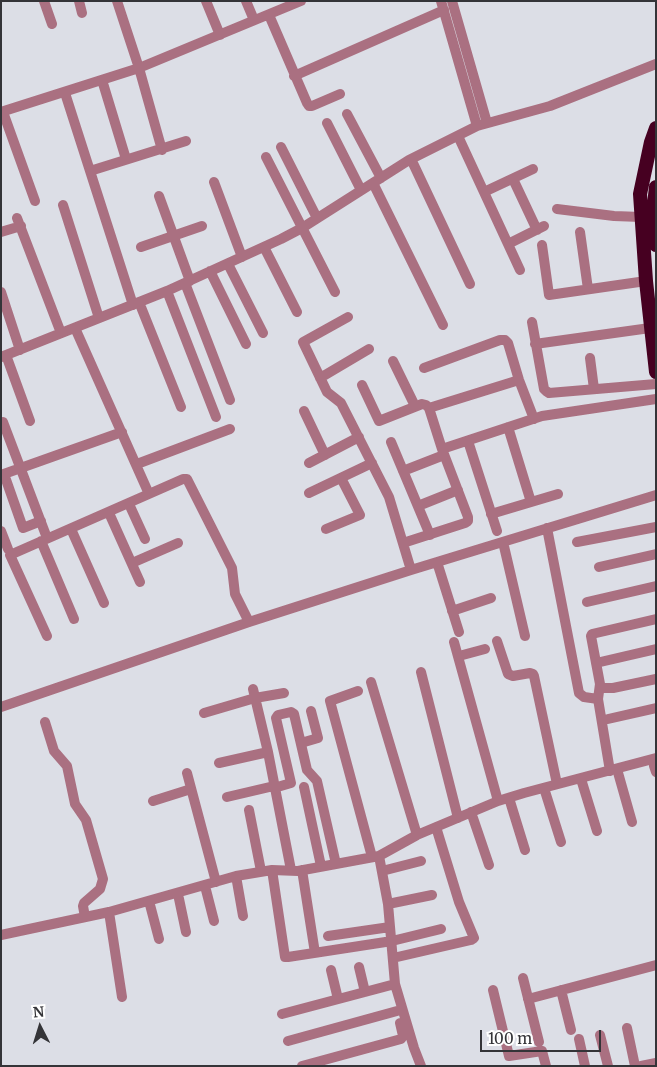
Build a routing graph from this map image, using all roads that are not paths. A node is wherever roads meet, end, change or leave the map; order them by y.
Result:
1 (44, 1) edge
2 (79, 1) edge
3 (117, 1) edge
4 (206, 1) edge
5 (246, 1) edge
6 (301, 1) edge
7 (452, 1) edge
8 (443, 6) edge
9 (82, 13) dead end
10 (268, 15) junction
11 (254, 20) junction
12 (52, 24) dead end
13 (220, 34) junction
14 (656, 64) edge
15 (139, 68) junction
16 (294, 76) junction
17 (102, 80) junction
18 (65, 93) junction
19 (340, 94) dead end
20 (2, 112) edge
21 (346, 114) dead end
22 (327, 123) dead end
23 (482, 124) junction
24 (656, 128) edge
25 (458, 136) junction
26 (186, 141) dead end
27 (281, 147) dead end
28 (162, 150) junction
29 (266, 157) dead end
30 (126, 159) junction
31 (412, 159) junction
32 (534, 169) dead end
33 (90, 171) junction
34 (513, 179) junction
35 (377, 180) junction
36 (214, 182) dead end
37 (656, 187) edge
38 (361, 190) junction
39 (484, 192) junction
40 (159, 196) dead end
41 (35, 200) dead end
42 (63, 205) dead end
43 (557, 209) dead end
44 (650, 213) edge
45 (317, 218) junction
46 (202, 226) dead end
47 (302, 228) junction
48 (1, 232) edge
49 (580, 232) dead end
50 (173, 236) junction
51 (508, 244) junction
52 (542, 245) dead end
53 (656, 245) edge
54 (141, 247) dead end
55 (264, 247) junction
56 (242, 257) junction
57 (228, 264) junction
58 (520, 270) dead end
59 (210, 271) junction
60 (646, 281) junction
61 (187, 282) junction
62 (470, 284) dead end
63 (588, 289) junction
64 (167, 291) junction
65 (1, 292) edge
66 (335, 292) dead end
67 (136, 303) junction
68 (297, 312) dead end
69 (348, 317) dead end
70 (99, 318) junction
71 (532, 322) dead end
72 (443, 325) dead end
73 (74, 328) junction
74 (650, 328) junction
75 (61, 333) junction
76 (263, 333) dead end
77 (246, 344) dead end
78 (535, 344) junction
79 (369, 349) dead end
80 (20, 350) junction
81 (4, 356) edge
82 (590, 358) dead end
83 (393, 362) dead end
84 (424, 368) dead end
85 (656, 372) edge
86 (320, 378) junction
87 (519, 380) junction
88 (656, 384) edge
89 (362, 385) dead end
90 (594, 389) junction
91 (656, 399) edge
92 (230, 400) dead end
93 (414, 406) junction
94 (181, 407) dead end
95 (429, 408) junction
96 (304, 411) dead end
97 (216, 417) dead end
98 (534, 419) junction
99 (30, 421) dead end
100 (3, 422) dead end
101 (508, 427) junction
102 (230, 429) dead end
103 (122, 432) junction
104 (358, 437) junction
105 (468, 441) junction
106 (391, 442) dead end
107 (443, 452) junction
108 (325, 455) junction
109 (308, 463) dead end
110 (372, 463) junction
111 (136, 464) junction
112 (21, 468) junction
113 (403, 471) junction
114 (3, 475) edge
115 (341, 478) junction
116 (458, 490) junction
117 (309, 493) dead end
118 (149, 494) junction
119 (558, 494) dead end
120 (656, 495) edge
121 (531, 502) junction
122 (129, 504) junction
123 (418, 506) junction
124 (110, 513) junction
125 (491, 514) junction
126 (41, 521) junction
127 (656, 527) edge
128 (71, 528) junction
129 (547, 528) junction
130 (326, 529) dead end
131 (1, 530) edge
132 (497, 531) dead end
133 (430, 535) junction
134 (145, 539) dead end
135 (44, 540) junction
136 (503, 542) junction
137 (577, 542) dead end
138 (178, 543) dead end
139 (403, 543) junction
140 (8, 549) dead end
141 (656, 554) edge
142 (437, 562) junction
143 (132, 563) junction
144 (600, 567) dead end
145 (411, 570) junction
146 (140, 582) dead end
147 (656, 586) edge
148 (491, 598) dead end
149 (587, 602) dead end
150 (104, 603) dead end
151 (452, 611) junction
152 (656, 618) edge
153 (74, 619) dead end
154 (249, 622) junction
155 (47, 636) dead end
156 (525, 636) dead end
157 (498, 641) dead end
158 (485, 649) dead end
159 (656, 649) edge
160 (459, 656) junction
161 (596, 663) junction
162 (421, 672) dead end
163 (656, 679) edge
164 (372, 682) dead end
165 (358, 692) dead end
166 (284, 693) dead end
167 (254, 694) junction
168 (599, 694) junction
169 (1, 707) edge
170 (656, 708) edge
171 (311, 711) dead end
172 (204, 713) dead end
173 (608, 719) dead end
174 (45, 722) dead end
175 (301, 743) junction
176 (268, 752) junction
177 (219, 763) dead end
178 (655, 765) edge
179 (614, 770) junction
180 (186, 774) dead end
181 (581, 779) junction
182 (557, 784) junction
183 (274, 787) junction
184 (304, 787) dead end
185 (544, 788) junction
186 (191, 789) junction
187 (227, 798) dead end
188 (509, 798) junction
189 (153, 801) dead end
190 (498, 801) junction
191 (249, 810) dead end
192 (471, 812) junction
193 (458, 818) junction
194 (632, 822) dead end
195 (436, 827) junction
196 (596, 831) dead end
197 (417, 835) junction
198 (561, 842) dead end
199 (525, 850) dead end
200 (376, 856) junction
201 (421, 861) dead end
202 (336, 864) junction
203 (489, 864) dead end
204 (321, 866) junction
205 (291, 870) junction
206 (302, 870) junction
207 (267, 871) junction
208 (382, 871) junction
209 (236, 876) junction
210 (216, 882) junction
211 (204, 886) junction
212 (178, 894) junction
213 (432, 895) dead end
214 (149, 901) junction
215 (388, 904) junction
216 (109, 912) junction
217 (243, 916) dead end
218 (85, 917) junction
219 (214, 922) dead end
220 (390, 926) junction
221 (441, 929) dead end
222 (186, 932) dead end
223 (1, 935) edge
224 (328, 936) dead end
225 (159, 939) dead end
226 (392, 941) junction
227 (314, 953) junction
228 (393, 958) junction
229 (656, 964) edge
230 (359, 967) dead end
231 (331, 970) dead end
232 (523, 978) dead end
233 (392, 984) junction
234 (493, 990) dead end
235 (561, 990) junction
236 (364, 992) junction
237 (122, 997) dead end
238 (338, 999) junction
239 (528, 999) junction
240 (397, 1011) junction
241 (282, 1014) dead end
242 (627, 1028) dead end
243 (571, 1030) dead end
244 (600, 1035) dead end
245 (579, 1039) dead end
246 (288, 1041) dead end
247 (539, 1042) dead end
248 (656, 1063) edge
249 (419, 1065) edge
250 (302, 1066) edge
251 (546, 1066) edge
252 (585, 1066) edge
253 (608, 1066) edge
254 (635, 1066) edge
255 (641, 1066) edge

1 - 12 street
2 - 9 street
3 - 15 street
4 - 13 street
5 - 11 street
6 - 10 street
7 - 23 street
8 - 16 street
8 - 23 street
10 - 11 street
10 - 16 street
11 - 13 street
13 - 15 street
14 - 23 street
15 - 17 street
15 - 28 street
16 - 19 street
17 - 18 street
17 - 30 street
18 - 20 street
18 - 33 street
20 - 41 street
21 - 35 street
22 - 38 street
23 - 25 street
24 - 44 highway
25 - 31 street
25 - 39 street
26 - 28 street
27 - 45 street
28 - 30 street
29 - 47 street
30 - 33 street
31 - 35 street
31 - 62 street
32 - 34 street
33 - 67 street
34 - 39 street
34 - 51 street
35 - 38 street
35 - 72 street
36 - 56 street
37 - 44 highway
38 - 45 street
39 - 51 street
40 - 50 street
42 - 70 street
43 - 44 street
44 - 53 highway
44 - 60 highway
45 - 47 street
46 - 50 street
47 - 55 street
47 - 66 street
48 - 75 street
49 - 63 street
50 - 54 street
50 - 61 street
51 - 58 street
52 - 63 street
55 - 56 street
55 - 68 street
56 - 57 street
57 - 59 street
57 - 76 street
59 - 61 street
59 - 77 street
60 - 63 street
60 - 74 highway
61 - 64 street
61 - 92 street
64 - 67 street
64 - 97 street
65 - 80 street
67 - 70 street
67 - 94 street
69 - 86 street
70 - 73 street
71 - 78 street
73 - 75 street
73 - 103 street
74 - 78 street
74 - 85 highway
75 - 80 street
78 - 90 street
79 - 86 street
80 - 81 street
81 - 99 street
82 - 90 street
83 - 93 street
84 - 87 street
86 - 104 street
87 - 95 street
87 - 98 street
88 - 90 street
89 - 93 street
91 - 98 street
93 - 95 street
95 - 107 street
96 - 108 street
98 - 101 street
100 - 112 street
101 - 105 street
101 - 121 street
102 - 111 street
103 - 111 street
103 - 112 street
104 - 108 street
104 - 110 street
105 - 107 street
105 - 125 street
106 - 113 street
107 - 113 street
107 - 116 street
108 - 109 street
110 - 115 street
110 - 139 street
111 - 118 street
112 - 114 street
112 - 126 street
113 - 123 street
114 - 126 street
115 - 117 street
115 - 130 street
116 - 123 street
116 - 133 street
118 - 122 street
118 - 154 street
119 - 121 street
120 - 129 street
121 - 125 street
122 - 124 street
122 - 134 street
123 - 133 street
124 - 128 street
124 - 143 street
125 - 132 street
126 - 135 street
127 - 137 street
128 - 135 street
128 - 150 street
129 - 136 street
129 - 168 street
131 - 140 street
133 - 139 street
135 - 153 street
135 - 155 street
136 - 142 street
136 - 156 street
138 - 143 street
139 - 145 street
141 - 144 street
142 - 145 street
142 - 151 street
143 - 146 street
145 - 154 street
147 - 149 street
148 - 151 street
151 - 160 street
152 - 161 street
154 - 169 street
157 - 182 street
158 - 160 street
159 - 161 street
160 - 190 street
161 - 168 street
162 - 193 street
163 - 168 street
164 - 197 street
165 - 200 street
166 - 167 street
167 - 172 street
167 - 176 street
168 - 179 street
170 - 173 street
171 - 175 street
174 - 218 street
175 - 183 street
175 - 202 street
176 - 177 street
176 - 183 street
178 - 179 street
179 - 181 street
179 - 194 street
180 - 186 street
181 - 182 street
181 - 196 street
182 - 185 street
183 - 187 street
183 - 205 street
184 - 204 street
185 - 188 street
185 - 198 street
186 - 189 street
186 - 210 street
188 - 190 street
188 - 199 street
190 - 192 street
191 - 207 street
192 - 193 street
192 - 203 street
193 - 195 street
195 - 197 street
195 - 228 street
197 - 200 street
200 - 202 street
200 - 208 street
201 - 208 street
202 - 204 street
204 - 206 street
205 - 206 street
205 - 207 street
206 - 227 street
207 - 209 street
207 - 227 street
208 - 215 street
209 - 210 street
209 - 217 street
210 - 211 street
211 - 212 street
211 - 219 street
212 - 214 street
212 - 222 street
213 - 215 street
214 - 216 street
214 - 225 street
215 - 220 street
216 - 218 street
216 - 237 street
218 - 223 street
220 - 224 street
220 - 226 street
221 - 226 street
226 - 227 street
226 - 228 street
228 - 233 street
229 - 235 street
230 - 236 street
231 - 238 street
232 - 239 street
233 - 236 street
233 - 240 street
233 - 249 street
234 - 251 street
235 - 239 street
235 - 243 street
236 - 238 street
238 - 241 street
239 - 247 street
240 - 246 street
240 - 250 street
242 - 254 street
244 - 253 street
245 - 252 street
248 - 255 street

